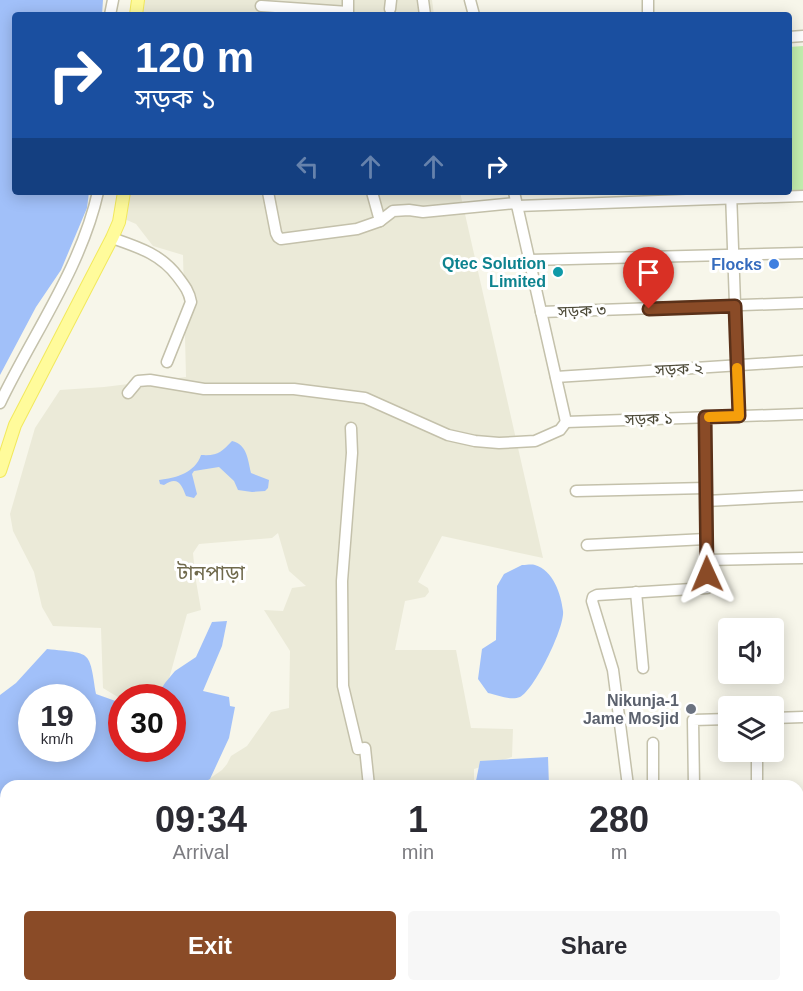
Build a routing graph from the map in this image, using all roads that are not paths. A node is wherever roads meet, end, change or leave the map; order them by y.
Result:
1 (348, 0) edge
2 (261, 7) edge
3 (97, 195) edge
4 (124, 195) edge
5 (269, 195) edge
6 (373, 195) edge
7 (731, 195) edge
8 (803, 196) edge
9 (651, 197) edge
10 (516, 200) edge
11 (380, 221) junction
12 (112, 238) junction
13 (803, 253) edge
14 (734, 256) junction
15 (530, 260) junction
16 (803, 303) edge
17 (735, 306) junction
18 (541, 312) junction
19 (803, 361) edge
20 (167, 362) dead end
21 (737, 366) junction
22 (556, 377) junction
23 (128, 393) dead end
24 (0, 403) edge
25 (803, 414) edge
26 (739, 416) junction
27 (705, 417) junction
28 (566, 422) junction
29 (351, 428) dead end
30 (0, 471) edge
31 (706, 488) junction
32 (576, 490) dead end
33 (803, 496) edge
34 (706, 501) junction
35 (706, 539) junction
36 (587, 544) dead end
37 (803, 558) edge
38 (706, 560) junction
39 (636, 592) junction
40 (643, 668) dead end
41 (803, 717) edge
42 (784, 718) edge
43 (718, 719) edge
44 (653, 743) dead end
45 (757, 762) edge
46 (368, 780) edge
47 (627, 780) edge
48 (653, 780) edge
49 (694, 780) edge
50 (757, 780) edge

1 - 2 street
3 - 24 street
4 - 12 main road
5 - 11 street
6 - 11 street
7 - 8 street
7 - 9 street
7 - 14 street
9 - 10 street
10 - 11 street
10 - 15 street
12 - 20 street
12 - 30 main road
13 - 14 street
14 - 15 street
14 - 17 street
15 - 18 street
16 - 17 street, সড়ক ৩
17 - 18 street, সড়ক ৩
17 - 21 street
18 - 22 street
19 - 21 street, সড়ক ২
21 - 22 street, সড়ক ২
21 - 26 street
22 - 28 street
23 - 28 street
25 - 26 street, সড়ক ১
26 - 27 street, সড়ক ১
27 - 28 street, সড়ক ১
27 - 31 street
29 - 46 street
31 - 32 street
31 - 34 street
33 - 34 street
34 - 35 street
35 - 36 street
35 - 38 street
37 - 38 street
38 - 39 street
39 - 40 street
39 - 47 street
41 - 42 street
43 - 49 street
44 - 48 street
45 - 50 street

